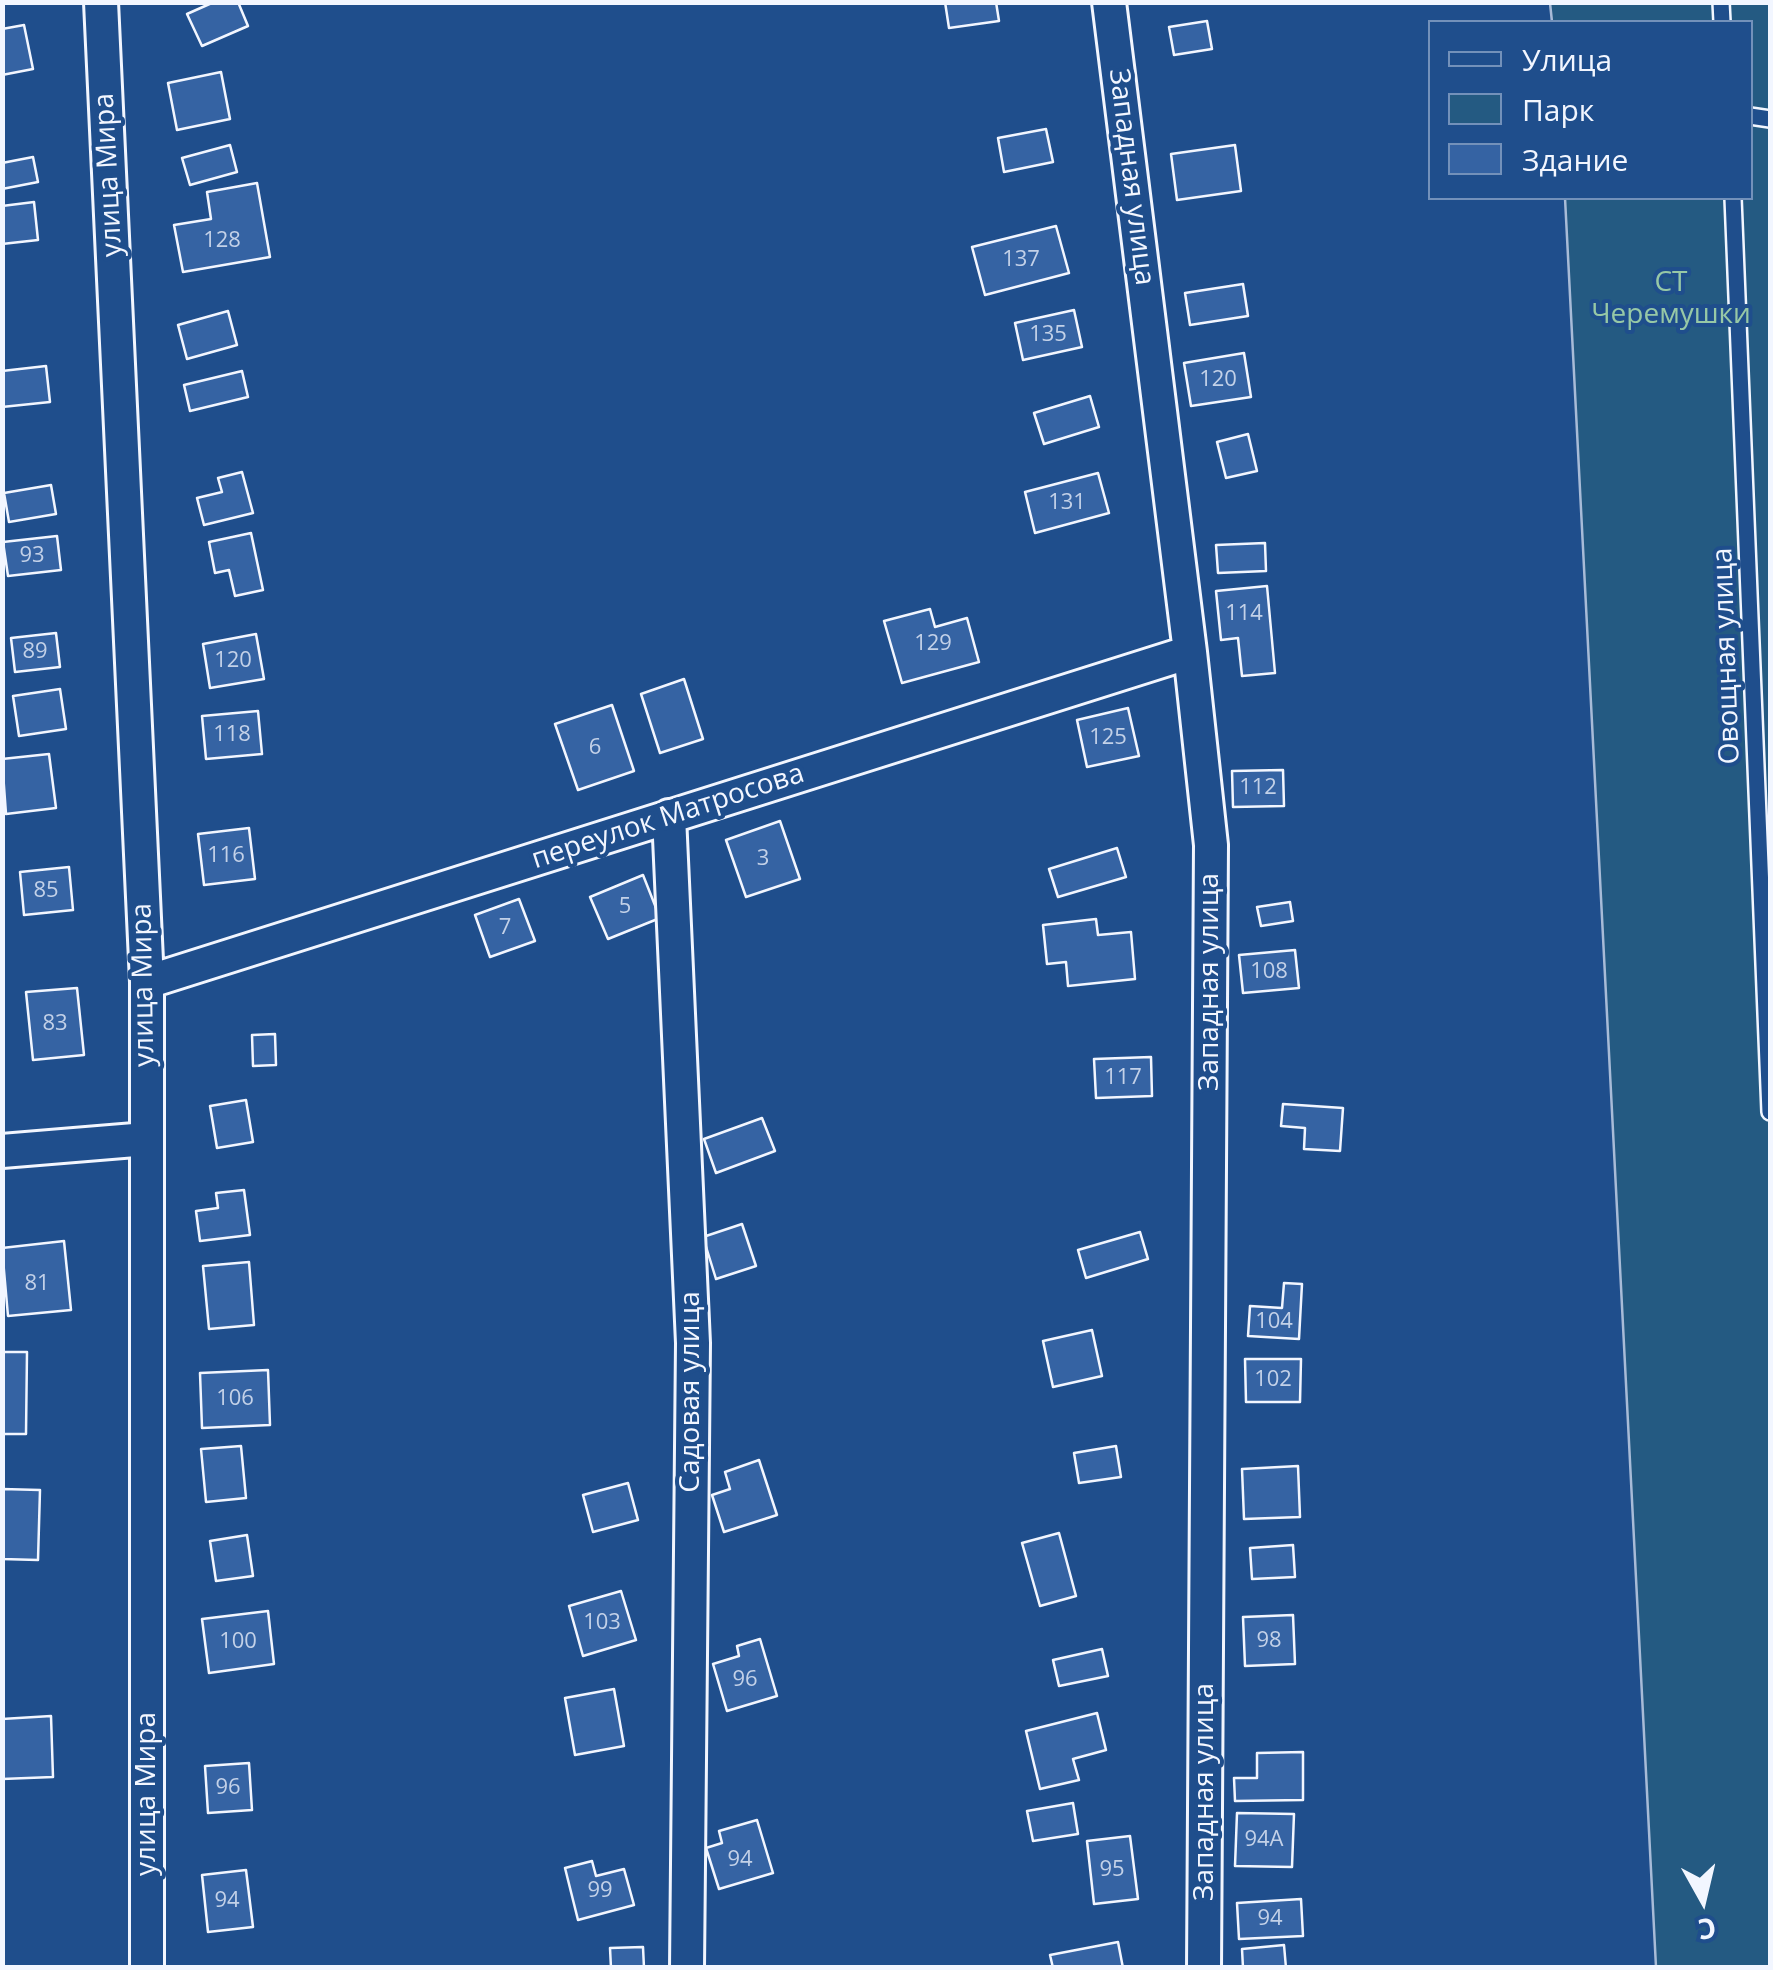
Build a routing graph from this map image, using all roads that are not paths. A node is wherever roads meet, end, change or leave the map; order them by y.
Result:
1 (101, 2) edge
2 (1109, 2) edge
3 (1733, 200) edge
4 (1190, 652) junction
5 (669, 816) junction
6 (146, 982) junction
7 (1770, 1112) edge
8 (146, 1139) junction
9 (2, 1151) edge
10 (147, 1968) edge
11 (686, 1968) edge
12 (1204, 1968) edge

1 - 6 street, улица Мира
2 - 4 street, Западная улица
3 - 7 lane, Овощная улица
4 - 5 street, переулок Матросова
4 - 12 street, Западная улица
5 - 6 street, переулок Матросова
5 - 11 street, Садовая улица
6 - 8 street, улица Мира
8 - 9 street
8 - 10 street, улица Мира

